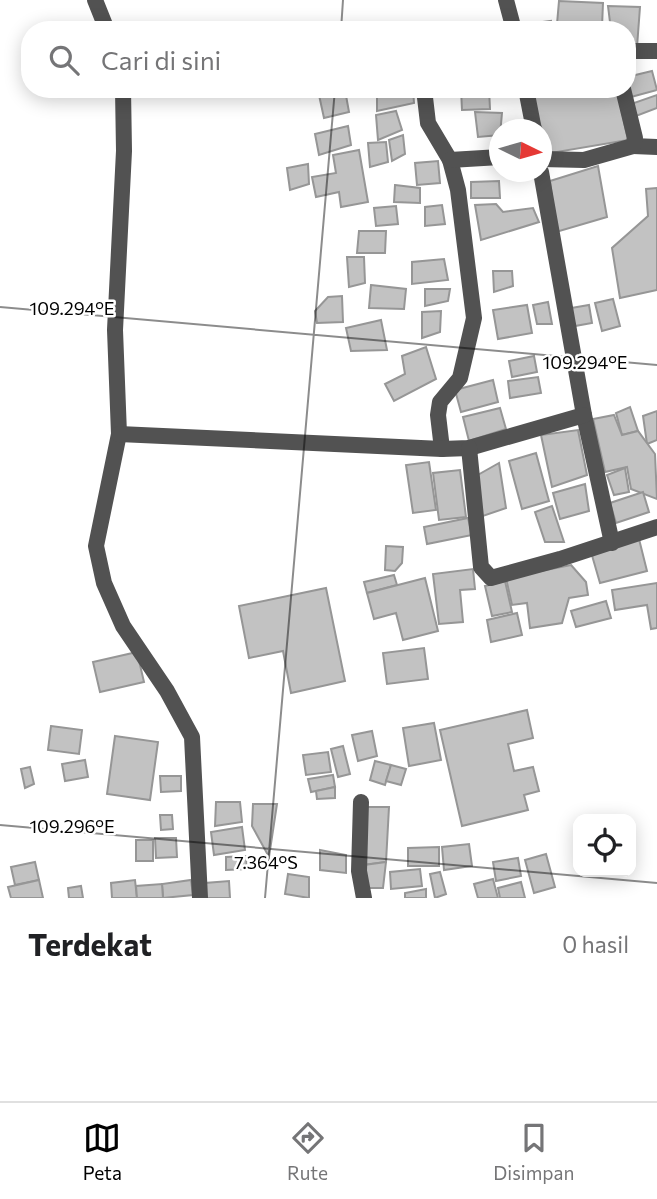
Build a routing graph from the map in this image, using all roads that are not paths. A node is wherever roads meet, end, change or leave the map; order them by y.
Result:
1 (95, 0) edge
2 (506, 0) edge
3 (103, 21) edge
4 (512, 21) edge
5 (636, 51) edge
6 (657, 51) edge
7 (123, 98) edge
8 (425, 98) edge
9 (528, 98) edge
10 (625, 98) edge
11 (532, 119) edge
12 (633, 146) junction
13 (657, 147) edge
14 (489, 158) edge
15 (552, 159) edge
16 (450, 160) junction
17 (543, 182) edge
18 (584, 415) junction
19 (119, 434) junction
20 (469, 448) junction
21 (442, 449) junction
22 (657, 527) edge
23 (612, 543) junction
24 (360, 802) dead end
25 (200, 898) edge
26 (364, 898) edge

1 - 3 street
2 - 4 street
5 - 6 street
7 - 19 street
8 - 16 street
9 - 11 street
10 - 12 street
12 - 13 street
12 - 15 street
14 - 16 street
16 - 21 street
17 - 18 street
18 - 20 street
18 - 23 street
19 - 21 street
19 - 25 street
20 - 21 street
20 - 23 street
22 - 23 street
24 - 26 street

